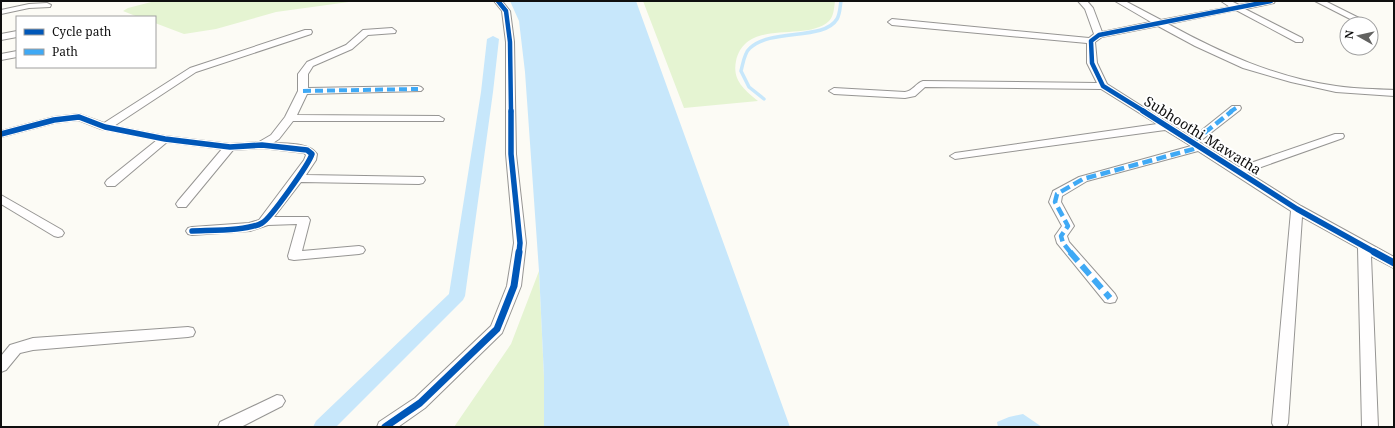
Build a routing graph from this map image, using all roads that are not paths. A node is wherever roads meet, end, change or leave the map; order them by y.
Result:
1 (498, 1) edge
2 (1082, 1) edge
3 (1119, 1) edge
4 (1225, 1) edge
5 (1271, 1) edge
6 (1319, 1) edge
7 (47, 5) dead end
8 (1239, 8) junction
9 (1, 12) edge
10 (1350, 16) edge
11 (892, 22) dead end
12 (1160, 24) junction
13 (308, 32) dead end
14 (392, 32) dead end
15 (16, 34) edge
16 (1, 37) edge
17 (1095, 38) junction
18 (1299, 40) dead end
19 (16, 54) edge
20 (1, 57) edge
21 (1103, 86) junction
22 (418, 89) dead end
23 (303, 91) junction
24 (834, 91) dead end
25 (1390, 93) edge
26 (1394, 103) edge
27 (1236, 108) dead end
28 (290, 118) junction
29 (439, 119) dead end
30 (1168, 126) junction
31 (105, 127) junction
32 (1, 134) edge
33 (1339, 136) dead end
34 (165, 138) junction
35 (262, 145) junction
36 (1197, 145) junction
37 (230, 147) junction
38 (955, 156) dead end
39 (1240, 171) junction
40 (298, 178) junction
41 (419, 180) dead end
42 (110, 183) dead end
43 (1, 199) edge
44 (182, 204) dead end
45 (1297, 209) junction
46 (266, 221) junction
47 (192, 231) dead end
48 (58, 233) dead end
49 (1364, 247) junction
50 (359, 250) dead end
51 (1394, 263) edge
52 (1110, 298) dead end
53 (188, 332) dead end
54 (1, 366) edge
55 (277, 401) dead end
56 (1280, 423) dead end
57 (226, 427) edge
58 (385, 427) edge
59 (1370, 427) edge

1 - 58 street
2 - 17 street
3 - 12 street
4 - 8 street
5 - 8 street
6 - 10 street
7 - 9 street
8 - 12 street
8 - 18 street
11 - 17 street
12 - 17 street
12 - 25 street
13 - 31 street
14 - 23 street
15 - 16 street
17 - 21 street
19 - 20 street
21 - 24 street
21 - 30 street, Subhoothi Mawatha
22 - 23 street
23 - 28 street
25 - 26 street
27 - 36 street
28 - 29 street
28 - 35 street
30 - 36 street, Subhoothi Mawatha
30 - 38 street
31 - 32 street
31 - 34 street
33 - 39 street
34 - 37 street
34 - 42 street
35 - 37 street
35 - 40 street
36 - 39 street, Subhoothi Mawatha
36 - 52 street
37 - 44 street
39 - 45 street, Subhoothi Mawatha
40 - 41 street
40 - 46 street
43 - 48 street
45 - 49 street, Subhoothi Mawatha
45 - 56 street
46 - 47 street
46 - 50 street
49 - 51 street, Subhoothi Mawatha
49 - 59 street
53 - 54 street
55 - 57 street

